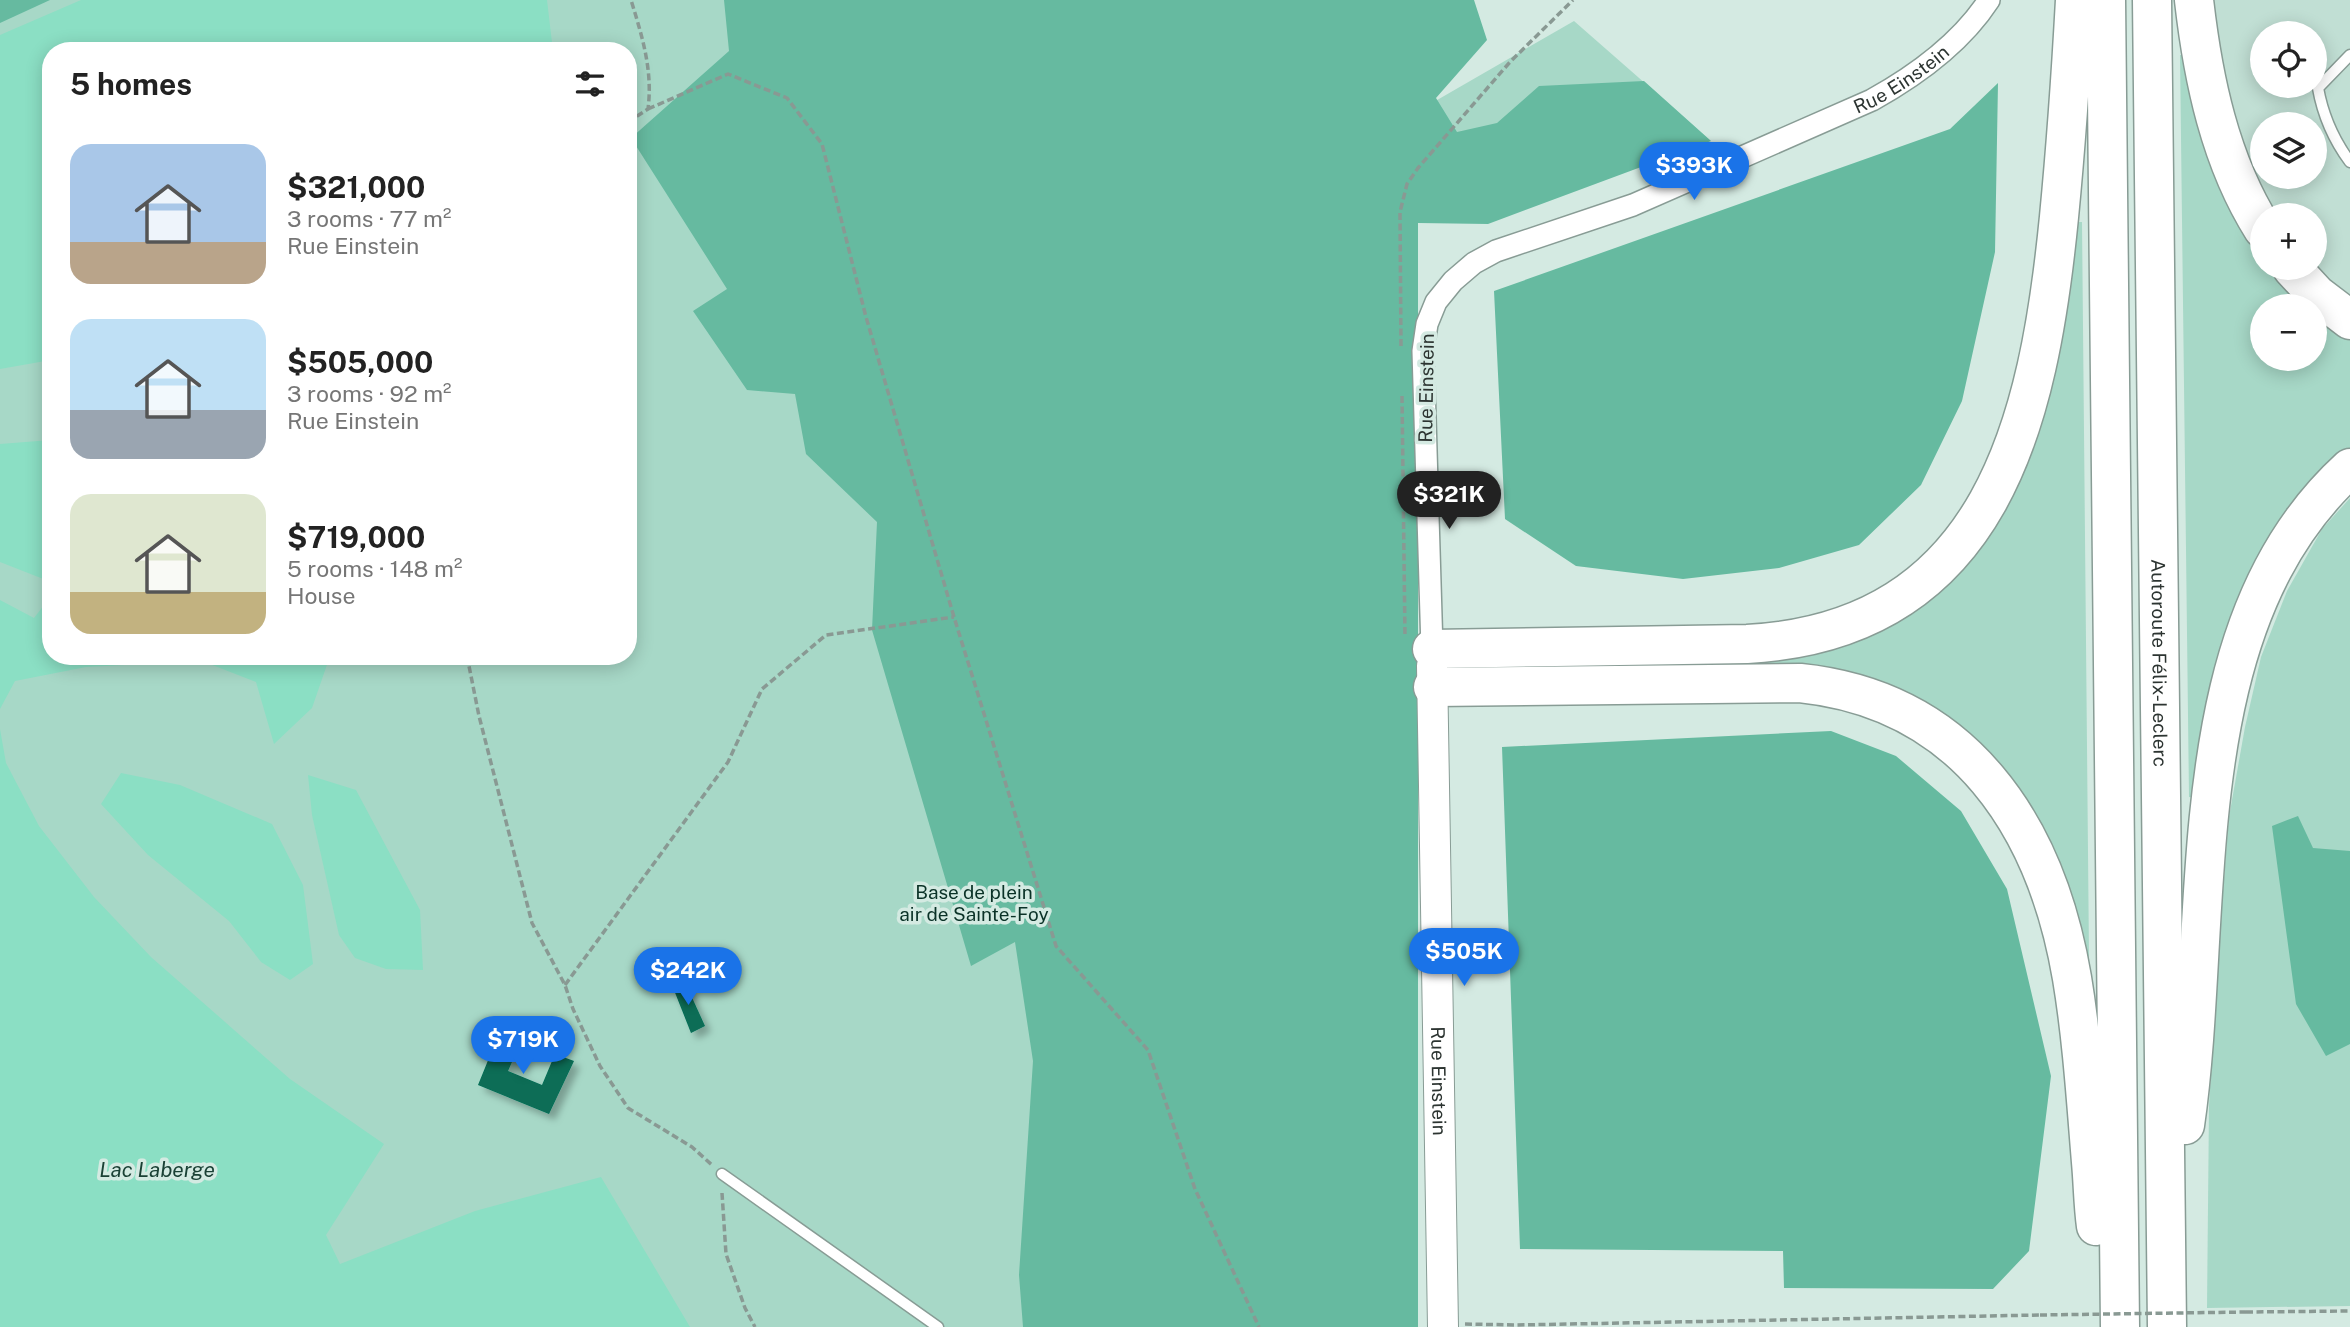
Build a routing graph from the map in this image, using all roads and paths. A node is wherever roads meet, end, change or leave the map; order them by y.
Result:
1 (631, 0) edge
2 (1989, 0) edge
3 (2075, 0) edge
4 (2106, 0) edge
5 (2152, 0) edge
6 (2194, 0) edge
7 (2350, 55) edge
8 (648, 108) junction
9 (637, 116) edge
10 (2350, 162) edge
11 (2250, 204) edge
12 (2303, 280) edge
13 (2350, 320) edge
14 (2350, 468) edge
15 (954, 617) junction
16 (1432, 649) junction
17 (469, 665) edge
18 (1433, 687) junction
19 (565, 985) junction
20 (722, 1174) junction
21 (2167, 1245) junction
22 (2350, 1311) edge
23 (1482, 1324) dead end
24 (755, 1327) edge
25 (938, 1327) edge
26 (1259, 1327) edge
27 (1443, 1327) edge
28 (2113, 1327) edge
29 (2120, 1327) edge
30 (2167, 1327) edge

1 - 8 path
2 - 16 street, Rue Einstein
3 - 16 highway
4 - 29 highway
5 - 21 highway, Autoroute Félix-Leclerc
6 - 11 highway
7 - 10 lane
8 - 9 path
8 - 15 path
12 - 13 highway
14 - 21 highway
15 - 19 path
15 - 26 path
16 - 18 street, Rue Einstein
17 - 19 path
18 - 27 street, Rue Einstein
18 - 28 highway
19 - 20 path
20 - 24 path
20 - 25 lane
21 - 30 highway, Autoroute Félix-Leclerc
22 - 23 path, bridge

